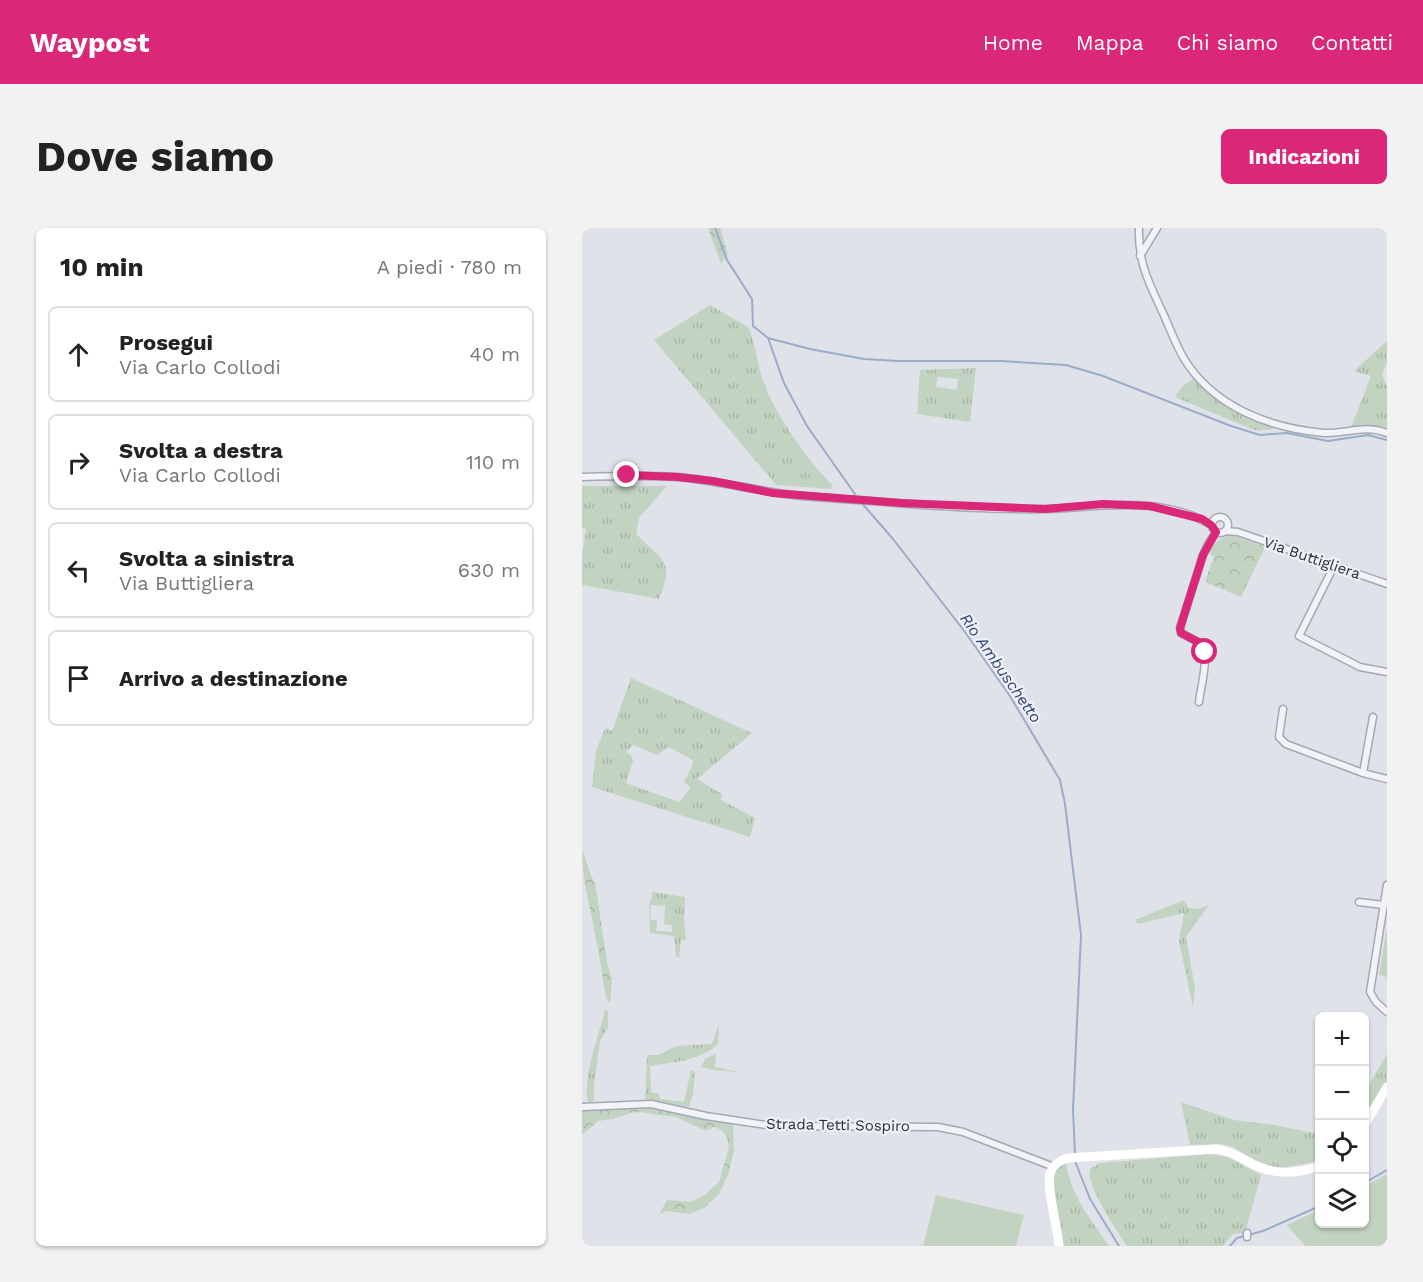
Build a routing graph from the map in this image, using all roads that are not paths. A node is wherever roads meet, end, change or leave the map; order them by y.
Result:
1 (1139, 228) edge
2 (1157, 228) edge
3 (1140, 257) junction
4 (1387, 433) edge
5 (582, 477) edge
6 (1212, 522) junction
7 (1226, 527) junction
8 (1216, 532) junction
9 (1334, 566) junction
10 (1387, 584) edge
11 (1387, 672) edge
12 (1199, 702) dead end
13 (1282, 709) dead end
14 (1373, 717) dead end
15 (1363, 773) junction
16 (1387, 779) edge
17 (1387, 885) edge
18 (1359, 902) dead end
19 (1383, 905) junction
20 (1387, 1012) edge
21 (1387, 1087) edge
22 (582, 1107) edge
23 (1368, 1120) edge
24 (1053, 1167) junction
25 (1315, 1167) edge
26 (1059, 1246) edge

1 - 3 street
2 - 3 street
3 - 4 street
5 - 6 street
6 - 7 street
6 - 8 street
7 - 8 street
7 - 9 street, Via Buttigliera
8 - 12 street
9 - 10 street, Via Buttigliera
9 - 11 street
13 - 15 street
14 - 15 street
15 - 16 street
17 - 19 street
18 - 19 street
19 - 20 street
21 - 23 street
22 - 24 street, Strada Tetti Sospiro
24 - 25 street
24 - 26 street

